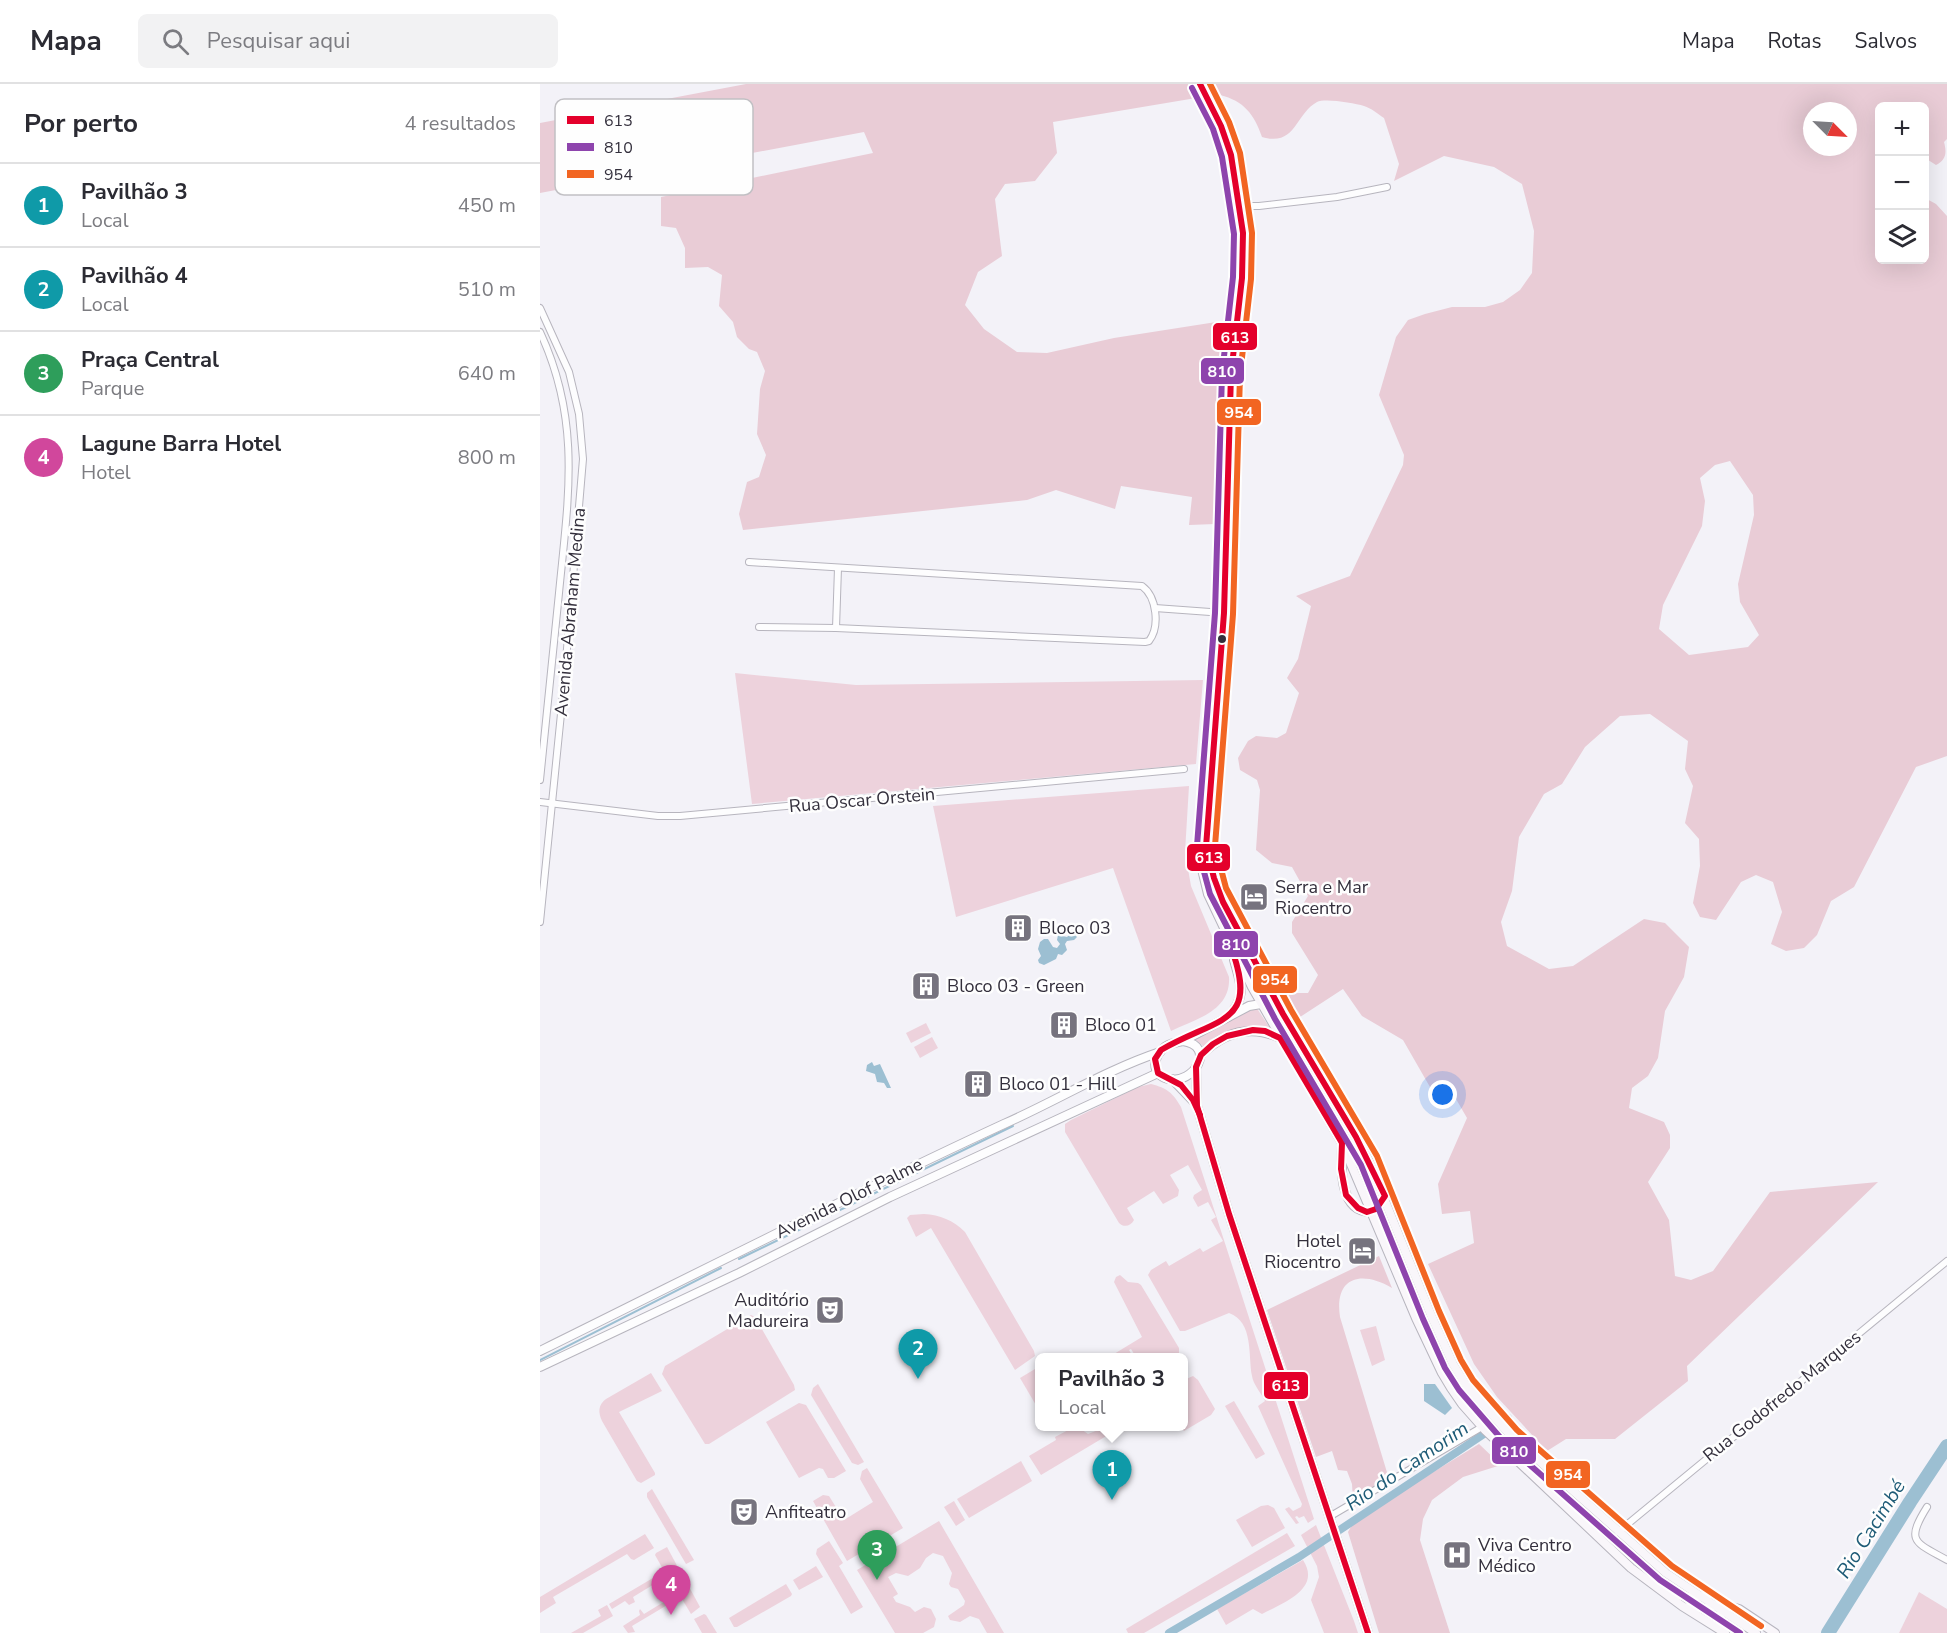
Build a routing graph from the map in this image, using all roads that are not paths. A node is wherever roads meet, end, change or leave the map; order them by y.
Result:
1 (1200, 84) edge
2 (1387, 187) dead end
3 (1240, 206) junction
4 (540, 308) edge
5 (540, 332) edge
6 (564, 546) junction
7 (576, 549) junction
8 (749, 562) dead end
9 (562, 564) junction
10 (574, 566) junction
11 (838, 568) junction
12 (1155, 608) junction
13 (1224, 613) junction
14 (759, 627) dead end
15 (836, 628) junction
16 (1184, 769) dead end
17 (540, 780) edge
18 (540, 802) edge
19 (552, 804) junction
20 (1206, 847) junction
21 (540, 922) edge
22 (1231, 945) junction
23 (1261, 1004) junction
24 (1283, 1014) junction
25 (1228, 1017) junction
26 (1280, 1038) junction
27 (1183, 1041) junction
28 (1160, 1052) junction
29 (1201, 1055) junction
30 (1196, 1067) junction
31 (1158, 1073) junction
32 (1172, 1079) junction
33 (1197, 1106) junction
34 (1342, 1143) junction
35 (1385, 1196) junction
36 (1372, 1212) junction
37 (1947, 1260) edge
38 (540, 1351) edge
39 (540, 1367) edge
40 (1484, 1428) junction
41 (1927, 1507) dead end
42 (1330, 1520) junction
43 (1618, 1532) junction
44 (1947, 1560) edge
45 (1662, 1592) junction
46 (1706, 1596) junction
47 (1682, 1606) junction
48 (1721, 1607) junction
49 (1723, 1632) edge
50 (1368, 1633) edge
51 (1756, 1633) edge
52 (1775, 1633) edge

1 - 3 main road
2 - 3 street
3 - 13 main road
4 - 7 street, Avenida Abraham Medina
5 - 6 street, Avenida Abraham Medina
6 - 7 street
6 - 9 street, Avenida Abraham Medina
7 - 10 street, Avenida Abraham Medina
8 - 11 street
9 - 10 street
9 - 17 street, Avenida Abraham Medina
10 - 19 street, Avenida Abraham Medina
11 - 12 street
11 - 15 street
12 - 13 street
12 - 15 street
13 - 20 main road
14 - 15 street
16 - 19 street, Rua Oscar Orstein
18 - 19 street, Rua Oscar Orstein
19 - 21 street, Avenida Abraham Medina
20 - 22 main road
20 - 24 main road
22 - 23 main road
22 - 25 main road
23 - 24 street
23 - 25 street
23 - 26 main road
24 - 35 main road
25 - 27 street
26 - 29 street
26 - 34 main road
27 - 28 street
27 - 29 street
28 - 31 street
28 - 38 street, Avenida Olof Palme
29 - 30 street
30 - 32 street
30 - 33 street
31 - 32 street
31 - 39 street, Avenida Olof Palme
32 - 33 street
33 - 42 street
34 - 36 main road
34 - 36 main road
35 - 36 main road
35 - 43 main road
36 - 40 main road
37 - 43 street, Rua Godofredo Marques
40 - 42 street
40 - 45 main road
41 - 44 street
42 - 50 street
43 - 46 main road
45 - 46 main road
45 - 47 main road
46 - 48 main road
47 - 48 main road
47 - 49 main road
48 - 49 main road
48 - 51 main road
48 - 52 main road

